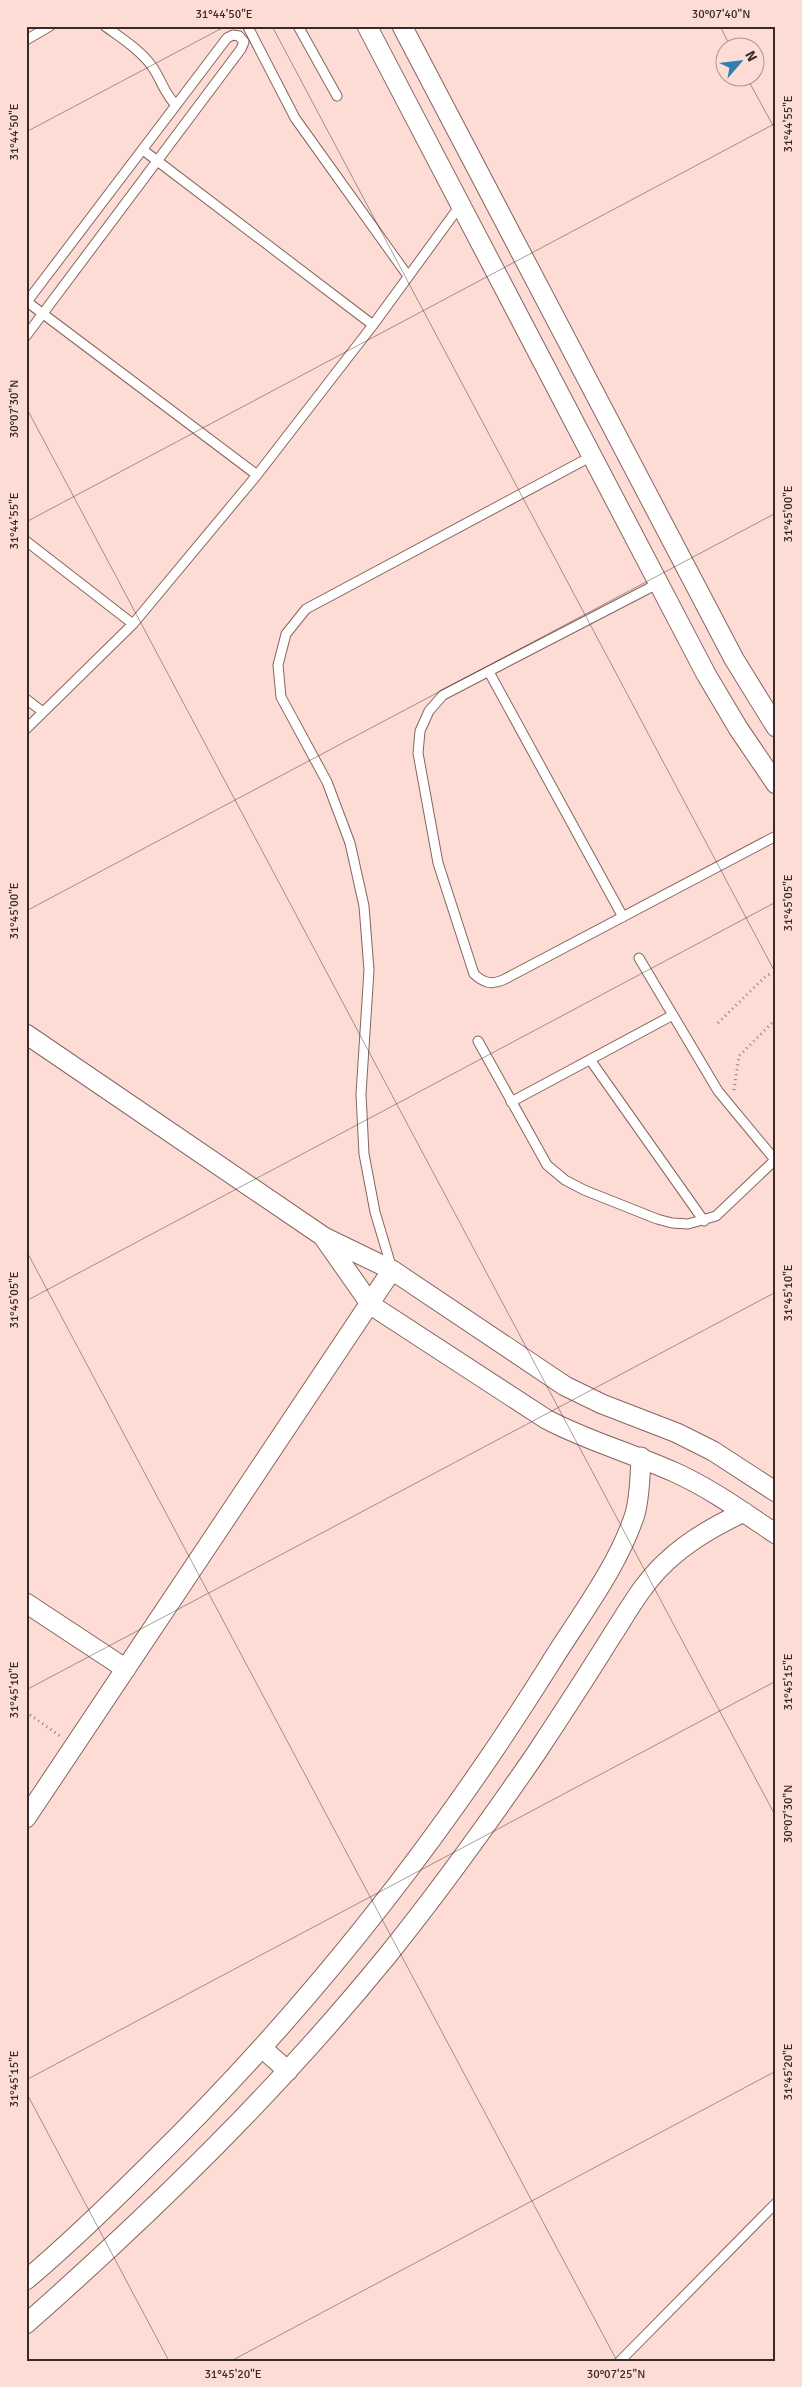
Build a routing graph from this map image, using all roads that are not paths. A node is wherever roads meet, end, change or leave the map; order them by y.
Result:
1 (50, 26) edge
2 (105, 26) edge
3 (298, 26) edge
4 (367, 26) edge
5 (402, 26) edge
6 (248, 27) edge
7 (240, 36) junction
8 (26, 40) edge
9 (337, 96) dead end
10 (176, 105) junction
11 (143, 150) junction
12 (158, 161) junction
13 (481, 180) junction
14 (459, 207) junction
15 (408, 276) junction
16 (27, 302) edge
17 (43, 314) junction
18 (373, 325) junction
19 (26, 336) edge
20 (581, 368) junction
21 (554, 382) junction
22 (592, 456) junction
23 (256, 475) junction
24 (26, 542) edge
25 (659, 583) junction
26 (132, 624) junction
27 (734, 659) junction
28 (489, 672) junction
29 (706, 674) junction
30 (26, 698) edge
31 (43, 712) junction
32 (776, 727) edge
33 (26, 728) edge
34 (776, 784) edge
35 (776, 836) edge
36 (622, 917) junction
37 (639, 958) dead end
38 (673, 1015) junction
39 (26, 1034) edge
40 (478, 1042) dead end
41 (591, 1061) junction
42 (511, 1102) junction
43 (775, 1161) edge
44 (704, 1221) junction
45 (324, 1237) junction
46 (392, 1270) junction
47 (371, 1305) junction
48 (641, 1457) junction
49 (776, 1492) edge
50 (744, 1512) junction
51 (776, 1534) edge
52 (26, 1603) edge
53 (126, 1669) junction
54 (26, 1818) edge
55 (262, 2048) junction
56 (288, 2071) junction
57 (776, 2203) edge
58 (26, 2280) edge
59 (26, 2324) edge
60 (620, 2361) edge

1 - 8 lane
2 - 10 lane
3 - 9 lane
4 - 14 street
5 - 13 street
6 - 7 lane
6 - 15 lane
7 - 10 lane
7 - 12 lane
10 - 11 lane
11 - 12 lane
11 - 16 lane
12 - 17 lane
12 - 18 lane
13 - 14 street
13 - 20 street
14 - 15 lane
14 - 21 street
15 - 18 lane
16 - 17 lane
17 - 19 lane
17 - 23 lane
18 - 23 lane
20 - 21 street
20 - 27 street
21 - 22 street
22 - 25 street
22 - 46 lane
23 - 26 lane
24 - 26 lane
25 - 28 lane
25 - 29 street
26 - 31 lane
27 - 29 street
27 - 32 street
28 - 36 lane
28 - 36 lane
29 - 34 street
30 - 31 lane
31 - 33 lane
35 - 36 lane
37 - 38 lane
38 - 41 lane
38 - 43 lane
39 - 45 street
40 - 42 lane
41 - 42 lane
41 - 44 lane
42 - 44 lane
43 - 44 lane
45 - 46 street
45 - 47 street
46 - 47 street
46 - 49 street
47 - 48 street
47 - 53 street
48 - 50 street
48 - 55 street
50 - 51 street
50 - 56 street
52 - 53 street
53 - 54 street
55 - 56 street
55 - 58 street
56 - 59 street
57 - 60 lane

